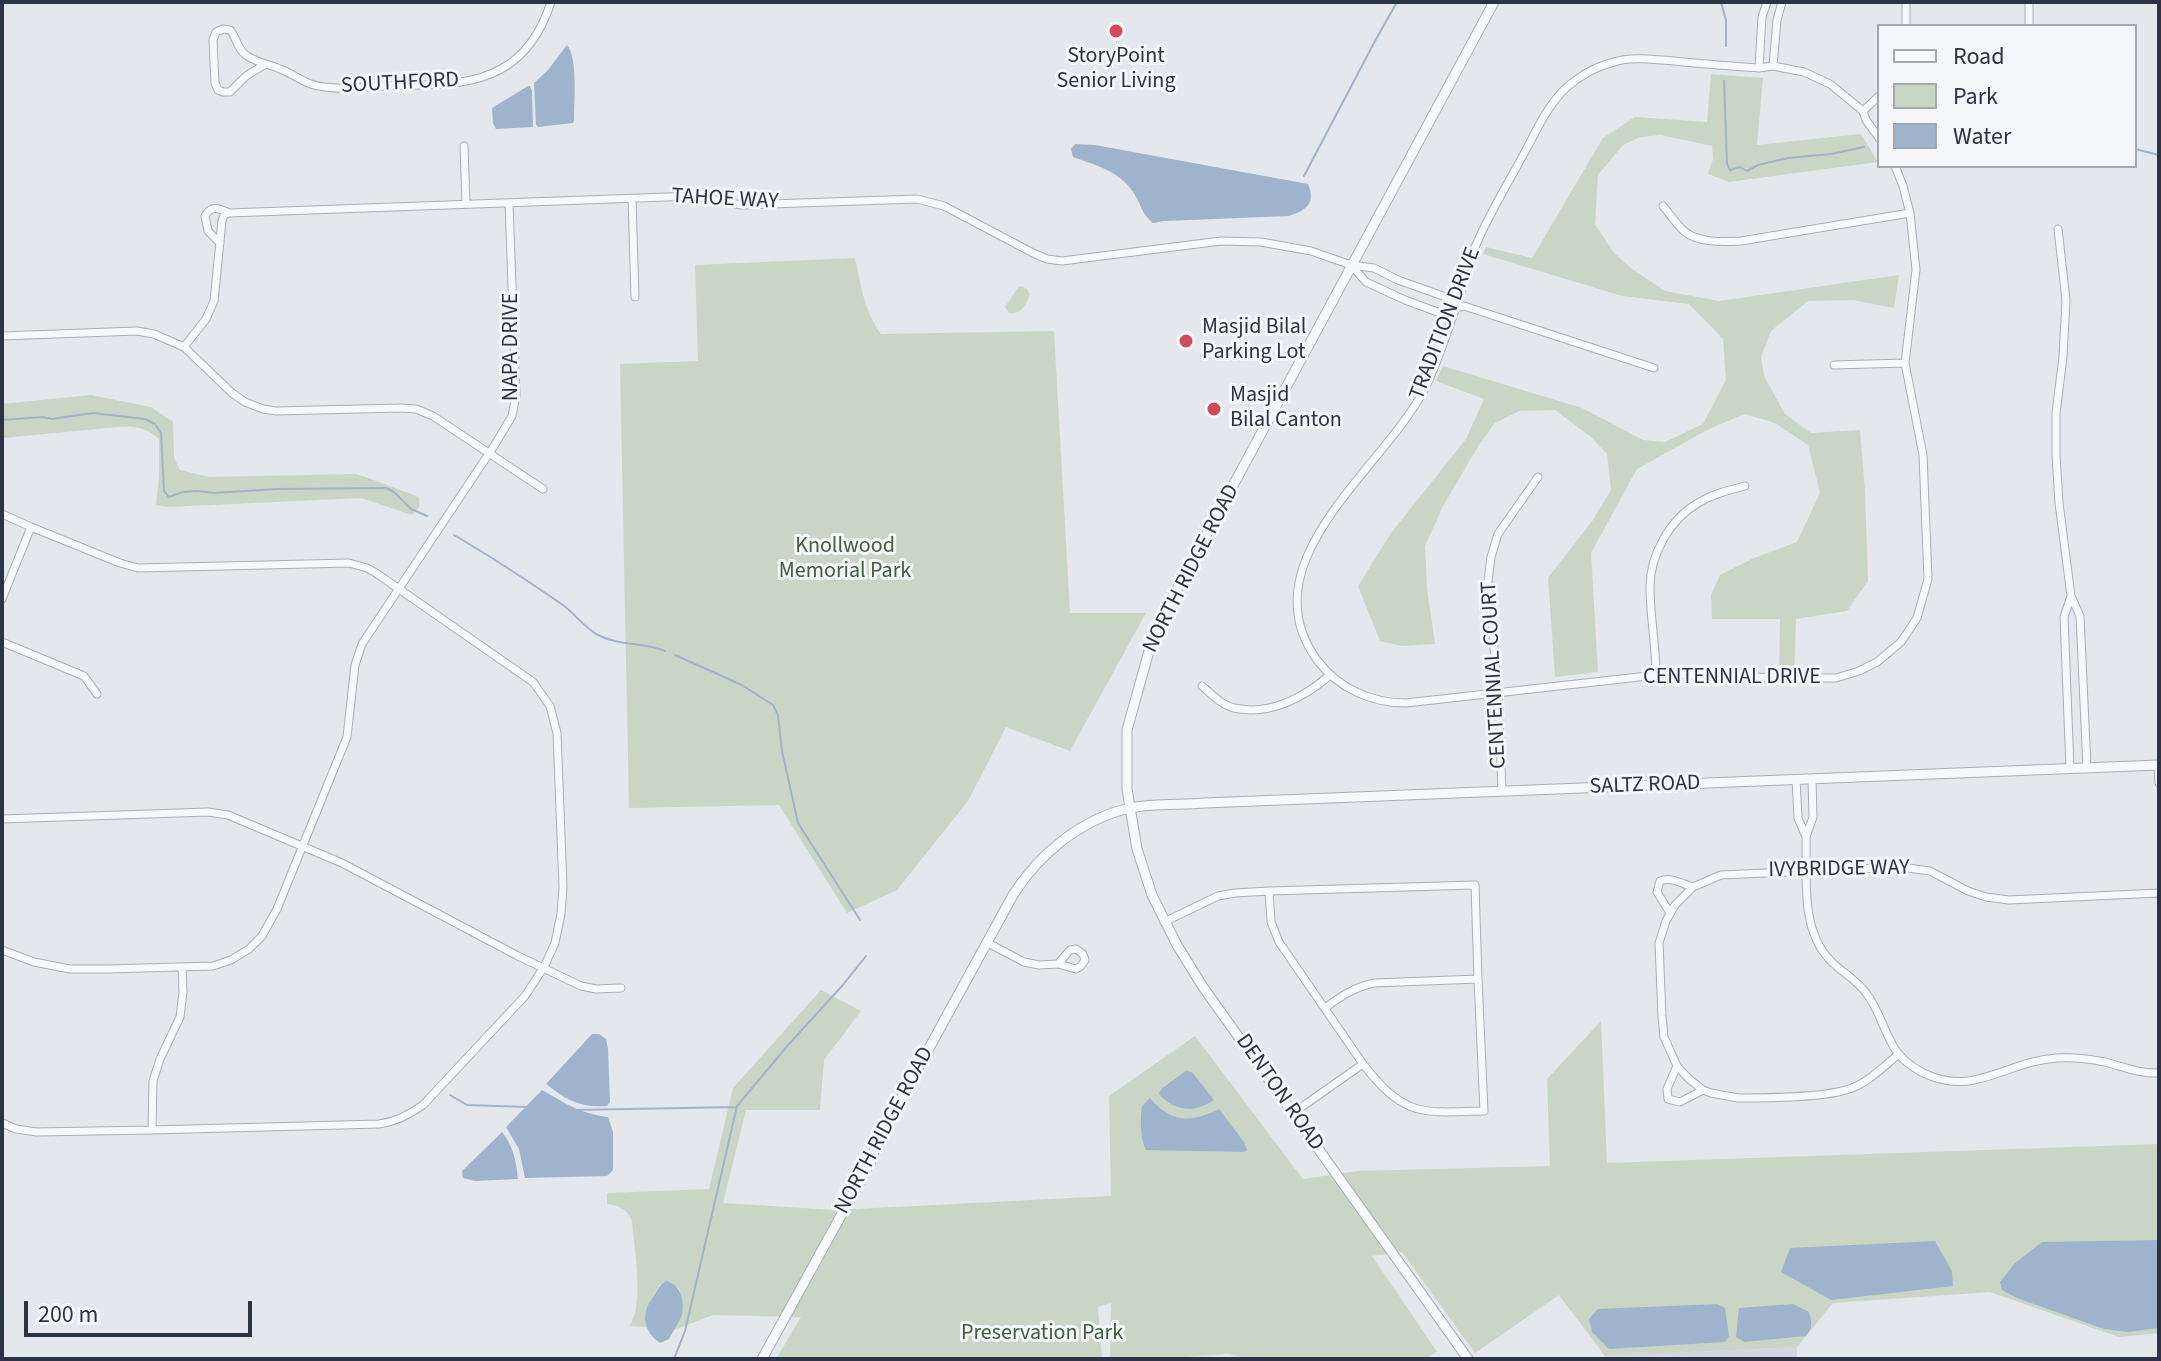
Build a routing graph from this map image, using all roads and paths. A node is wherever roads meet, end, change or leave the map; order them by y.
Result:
1 (551, 2) edge
2 (1494, 2) edge
3 (1767, 2) edge
4 (1782, 2) edge
5 (1906, 2) edge
6 (2029, 2) edge
7 (1906, 24) edge
8 (2029, 24) edge
9 (264, 65) junction
10 (1773, 66) junction
11 (1759, 68) junction
12 (1877, 98) edge
13 (1863, 111) junction
14 (1877, 135) edge
15 (464, 146) dead end
16 (1896, 168) edge
17 (632, 199) junction
18 (509, 203) junction
19 (466, 204) junction
20 (1663, 206) dead end
21 (229, 213) junction
22 (1910, 213) junction
23 (2058, 229) dead end
24 (220, 243) junction
25 (1351, 265) junction
26 (635, 297) dead end
27 (1456, 304) junction
28 (1451, 317) junction
29 (2, 336) edge
30 (184, 347) junction
31 (1905, 363) junction
32 (1834, 365) dead end
33 (1654, 368) dead end
34 (489, 454) junction
35 (1538, 477) dead end
36 (1745, 486) dead end
37 (543, 489) dead end
38 (2, 514) edge
39 (31, 527) junction
40 (398, 589) junction
41 (2071, 596) junction
42 (2, 599) edge
43 (2, 642) edge
44 (2082, 654) junction
45 (2066, 655) junction
46 (1330, 675) junction
47 (1656, 675) junction
48 (1202, 686) dead end
49 (1498, 693) junction
50 (97, 694) dead end
51 (2158, 765) edge
52 (2070, 768) junction
53 (2087, 768) junction
54 (1796, 779) junction
55 (1812, 779) junction
56 (2159, 783) edge
57 (1502, 791) junction
58 (1130, 808) junction
59 (2, 819) edge
60 (1806, 837) junction
61 (302, 846) junction
62 (1806, 870) junction
63 (1693, 887) junction
64 (1269, 891) junction
65 (2159, 893) edge
66 (1670, 913) junction
67 (1164, 922) junction
68 (986, 942) junction
69 (2, 950) edge
70 (1058, 964) dead end
71 (182, 967) junction
72 (544, 967) junction
73 (1478, 979) junction
74 (621, 988) dead end
75 (1325, 1008) junction
76 (1899, 1054) junction
77 (1363, 1064) junction
78 (1677, 1066) junction
79 (2159, 1073) edge
80 (1703, 1090) junction
81 (1293, 1113) junction
82 (2, 1123) edge
83 (152, 1130) junction
84 (762, 1359) edge
85 (1468, 1359) edge

1 - 9 street, SOUTHFORD
2 - 25 street, NORTH RIDGE ROAD
3 - 11 street
4 - 10 street
5 - 7 street
6 - 8 street
9 - 9 street, SOUTHFORD
10 - 11 street, TRADITION DRIVE
10 - 13 street
11 - 27 street, TRADITION DRIVE
12 - 13 street
13 - 14 street
15 - 19 street
16 - 22 street, CENTENNIAL DRIVE
17 - 18 street, TAHOE WAY
17 - 25 street, TAHOE WAY
17 - 26 street
18 - 19 street, TAHOE WAY
18 - 34 street, NAPA DRIVE
19 - 21 street, TAHOE WAY
20 - 22 street
21 - 24 street
21 - 24 street
22 - 31 street, CENTENNIAL DRIVE
23 - 41 street
24 - 30 street
25 - 27 street, TAHOE WAY
25 - 28 street
25 - 58 street, NORTH RIDGE ROAD
27 - 28 street, TRADITION DRIVE
27 - 33 street, TAHOE WAY
28 - 46 street, TRADITION DRIVE
29 - 30 street
30 - 34 street
31 - 32 street
31 - 47 street, CENTENNIAL DRIVE
34 - 37 street
34 - 40 street, NAPA DRIVE
35 - 49 street, CENTENNIAL COURT
36 - 47 street
38 - 39 street
39 - 40 street
39 - 42 street
40 - 61 street, NAPA DRIVE
40 - 72 street
41 - 44 street
41 - 45 street
43 - 50 street
44 - 45 street
44 - 53 street
45 - 52 street
46 - 48 street
46 - 49 street, TRADITION DRIVE
47 - 49 street, CENTENNIAL DRIVE
49 - 57 street, CENTENNIAL COURT
51 - 53 street, SALTZ ROAD
51 - 56 street
52 - 53 street, SALTZ ROAD
52 - 55 street, SALTZ ROAD
54 - 55 street, SALTZ ROAD
54 - 57 street, SALTZ ROAD
54 - 60 street
55 - 60 street
57 - 58 street, SALTZ ROAD
58 - 67 street, DENTON ROAD
58 - 68 street, NORTH RIDGE ROAD
59 - 61 street
60 - 62 street
61 - 71 street, NAPA DRIVE
61 - 72 street
62 - 63 street, IVYBRIDGE WAY
62 - 65 street, IVYBRIDGE WAY
62 - 76 street
63 - 66 street, IVYBRIDGE WAY
63 - 66 street
64 - 67 street
64 - 73 street
64 - 75 street
66 - 78 street
67 - 81 street, DENTON ROAD
68 - 70 street
68 - 84 street, NORTH RIDGE ROAD
69 - 71 street, NAPA DRIVE
71 - 83 street
72 - 74 street
72 - 83 street
73 - 75 street
73 - 77 street
75 - 77 street
76 - 79 street
76 - 80 street
77 - 81 street
78 - 80 street
78 - 80 street
81 - 85 street, DENTON ROAD
82 - 83 street

